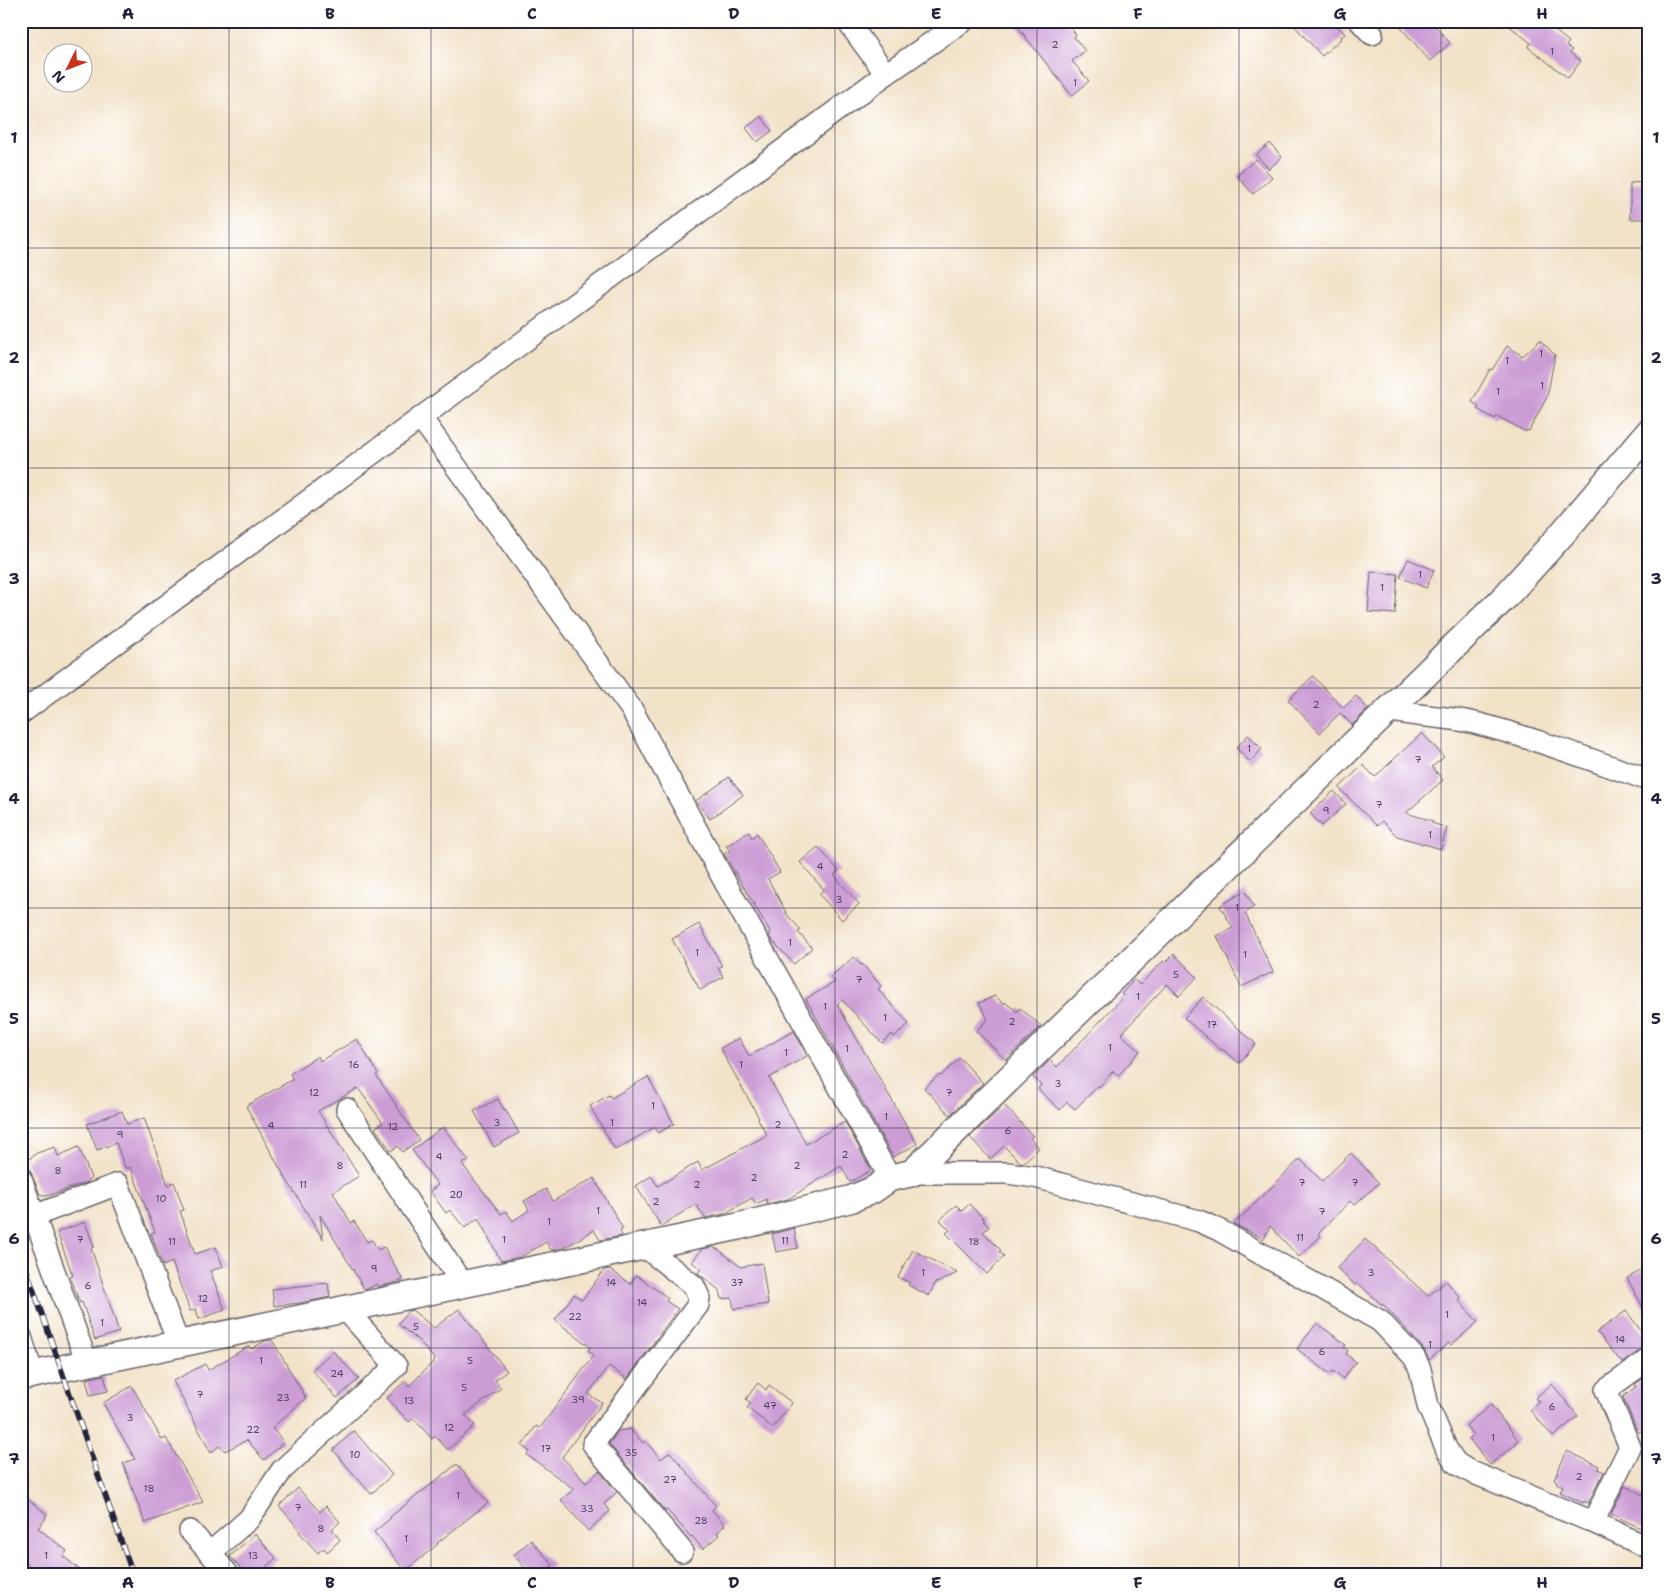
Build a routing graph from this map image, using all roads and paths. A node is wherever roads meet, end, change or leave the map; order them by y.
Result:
1 (847, 21) edge
2 (963, 21) edge
3 (886, 74) junction
4 (421, 418) junction
5 (1649, 432) edge
6 (1388, 710) junction
7 (21, 713) edge
8 (1649, 780) edge
9 (347, 1109) dead end
10 (901, 1176) junction
11 (21, 1179) edge
12 (34, 1216) junction
13 (645, 1247) junction
14 (463, 1285) junction
15 (345, 1309) junction
16 (21, 1337) edge
17 (179, 1345) junction
18 (1649, 1359) edge
19 (87, 1363) junction
20 (27, 1376) edge
21 (1593, 1522) junction
22 (190, 1531) dead end
23 (1649, 1548) edge
24 (682, 1551) dead end
25 (210, 1553) junction
26 (228, 1573) dead end

1 - 3 street
2 - 3 street
3 - 4 street
4 - 7 street
4 - 10 street
5 - 6 street
6 - 8 street
6 - 10 street
9 - 14 street
10 - 13 street
10 - 21 street
11 - 12 street
12 - 17 street
12 - 19 street
13 - 14 street
13 - 24 street
14 - 15 street
15 - 17 street
15 - 25 street
16 - 20 street
17 - 19 street
18 - 21 street
19 - 20 street
21 - 23 street
22 - 25 street
25 - 26 street

